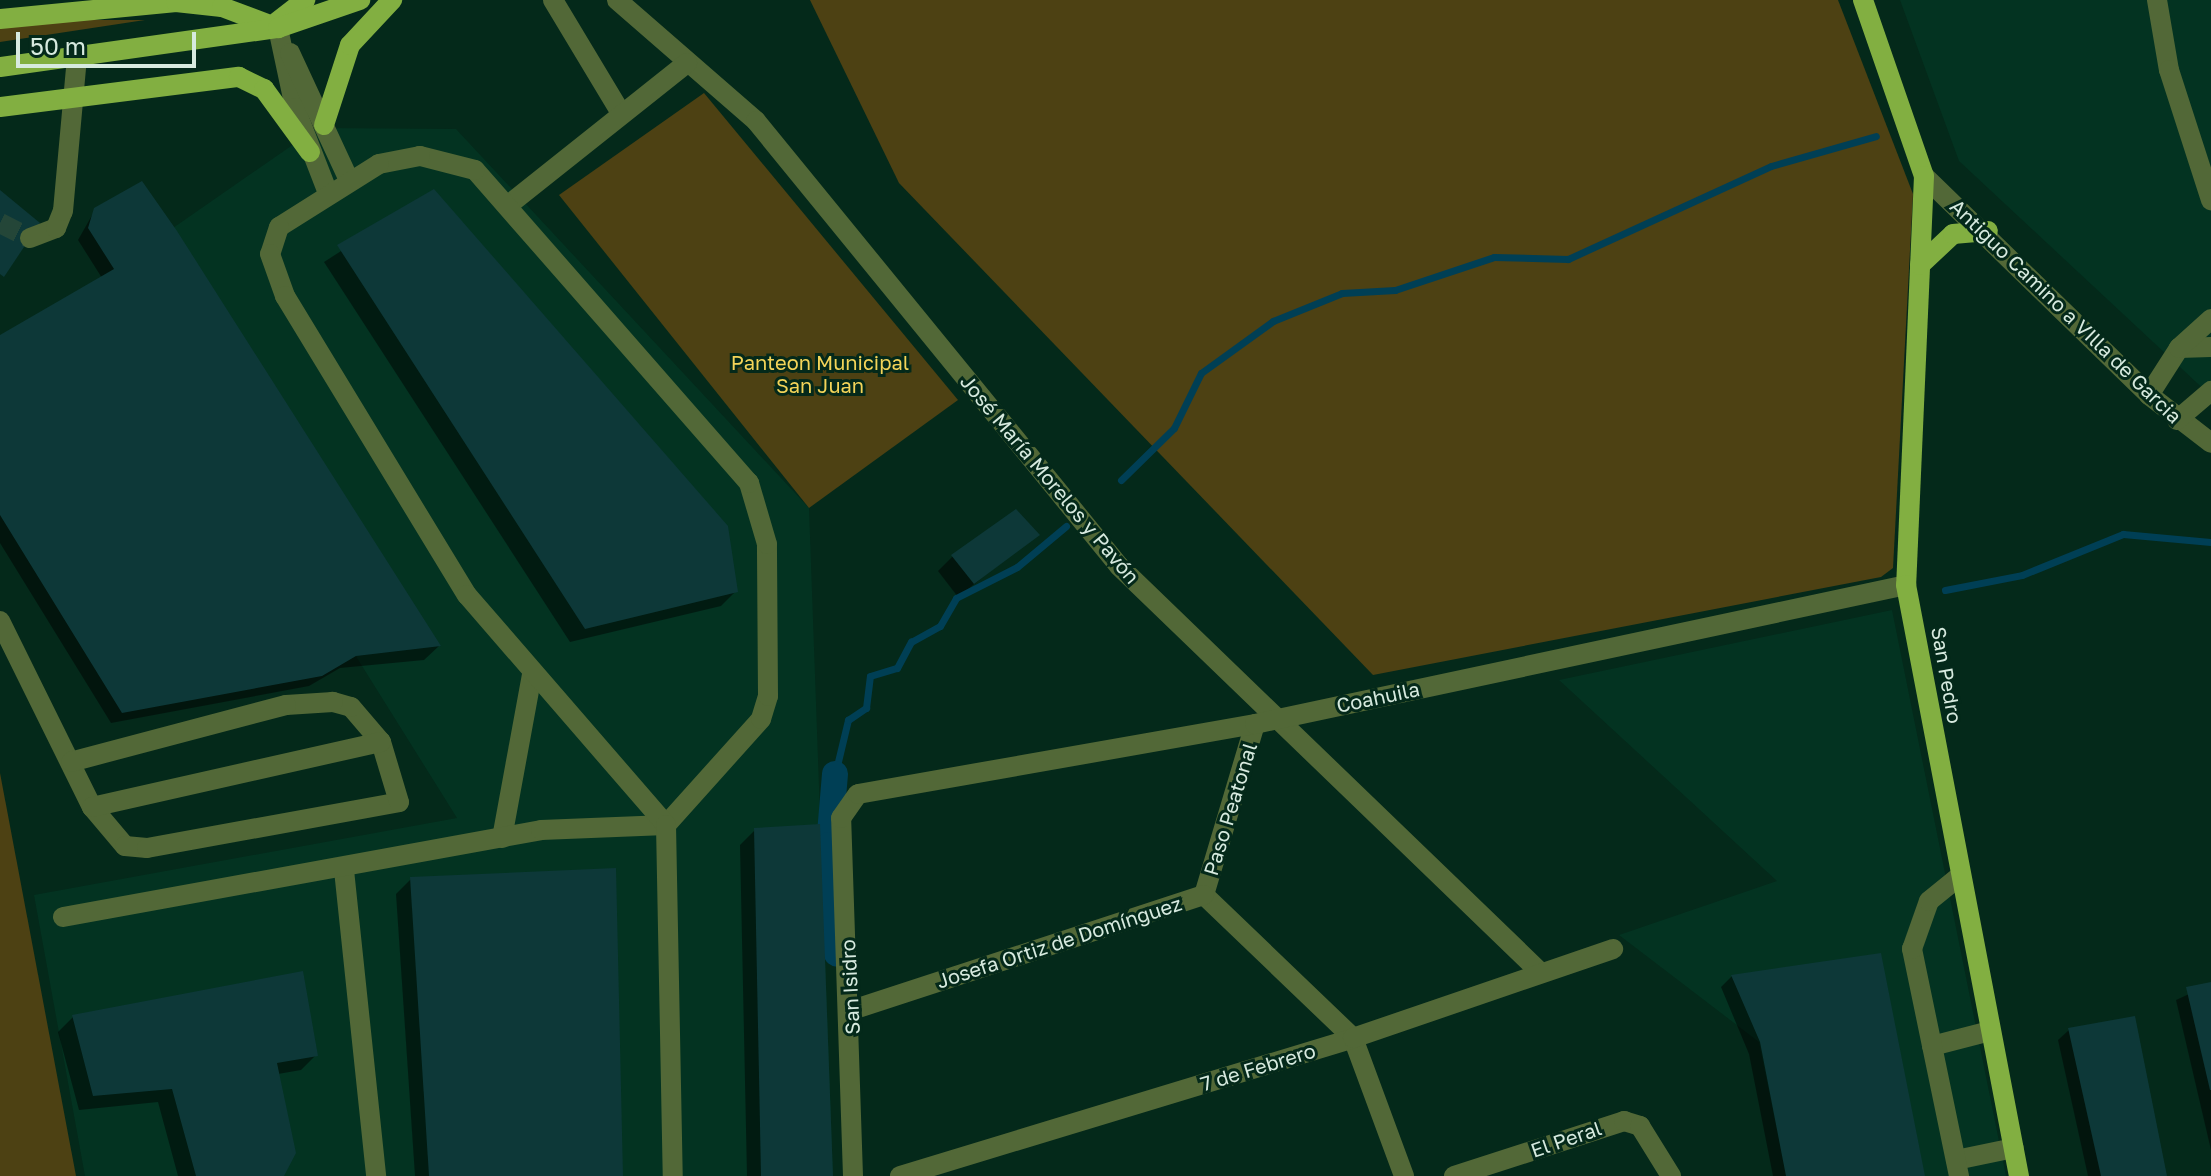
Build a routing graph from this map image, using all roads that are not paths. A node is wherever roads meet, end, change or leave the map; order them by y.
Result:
1 (305, 0) edge
2 (360, 0) edge
3 (392, 0) edge
4 (553, 0) edge
5 (617, 0) edge
6 (1863, 0) edge
7 (2157, 0) edge
8 (0, 19) edge
9 (278, 28) junction
10 (77, 58) junction
11 (687, 63) junction
12 (0, 67) edge
13 (74, 98) junction
14 (0, 107) edge
15 (621, 113) junction
16 (324, 125) junction
17 (2204, 151) edge
18 (310, 152) junction
19 (1924, 176) junction
20 (349, 180) junction
21 (328, 193) junction
22 (2211, 200) edge
23 (511, 203) junction
24 (1988, 231) junction
25 (30, 238) dead end
26 (1920, 265) junction
27 (2211, 319) edge
28 (2211, 347) edge
29 (2179, 348) junction
30 (2211, 391) edge
31 (2149, 395) junction
32 (2177, 420) junction
33 (2211, 443) edge
34 (1906, 585) junction
35 (0, 621) edge
36 (532, 674) junction
37 (1279, 718) junction
38 (1255, 724) junction
39 (381, 742) junction
40 (71, 762) junction
41 (849, 800) joint
42 (92, 807) junction
43 (666, 825) junction
44 (502, 838) junction
45 (344, 870) junction
46 (1960, 876) junction
47 (1204, 895) junction
48 (63, 917) dead end
49 (1613, 949) dead end
50 (1540, 972) junction
51 (852, 1010) junction
52 (1990, 1031) junction
53 (1353, 1038) junction
54 (1932, 1046) junction
55 (2014, 1148) junction
56 (1958, 1168) edge
57 (376, 1176) edge
58 (673, 1176) edge
59 (853, 1176) edge
60 (900, 1176) edge
61 (1404, 1176) edge
62 (1454, 1176) edge
63 (1671, 1176) edge
64 (2019, 1176) edge

1 - 9 main road
2 - 9 main road
3 - 16 main road
4 - 15 street
5 - 11 street, José María Morelos y Pavón
6 - 19 main road
7 - 17 street
8 - 9 main road
9 - 10 main road
9 - 16 street
9 - 18 street
10 - 12 main road
10 - 13 street
11 - 15 street
11 - 37 street, José María Morelos y Pavón
13 - 14 main road
13 - 18 main road
13 - 25 street
15 - 23 street
16 - 20 street
17 - 22 street
18 - 21 street
19 - 24 street, Antiguo Camino a VIlla de Garcia
19 - 26 main road, San Pedro
20 - 21 street
20 - 23 street
21 - 36 street
23 - 43 street
24 - 26 main road
24 - 31 street, Antiguo Camino a VIlla de Garcia
26 - 34 main road, San Pedro
27 - 29 street
28 - 29 street
29 - 31 street
30 - 32 street
31 - 32 street, Antiguo Camino a VIlla de Garcia
32 - 33 street, Antiguo Camino a VIlla de Garcia
34 - 37 street, Coahuila
34 - 46 main road, San Pedro
35 - 40 street
36 - 43 street
36 - 44 street
37 - 38 street, Coahuila
37 - 50 street, José María Morelos y Pavón
38 - 41 street, Coahuila
38 - 47 street, Paso Peatonal
39 - 40 street
39 - 42 street
39 - 42 street
40 - 42 street
41 - 51 street, San Isidro
43 - 44 street
43 - 58 street
44 - 45 street
45 - 48 street
45 - 57 street
46 - 52 main road, San Pedro
46 - 54 street
47 - 51 street, Josefa Ortiz de Domínguez
47 - 53 street, Josefa Ortiz de Domínguez
49 - 50 street, 7 de Febrero
50 - 53 street, 7 de Febrero
51 - 59 street, San Isidro
52 - 54 street
52 - 55 main road, San Pedro
53 - 60 street, 7 de Febrero
53 - 61 street, Josefa Ortiz de Domínguez
54 - 56 street
55 - 56 street
55 - 64 main road, San Pedro
62 - 63 street, El Peral

